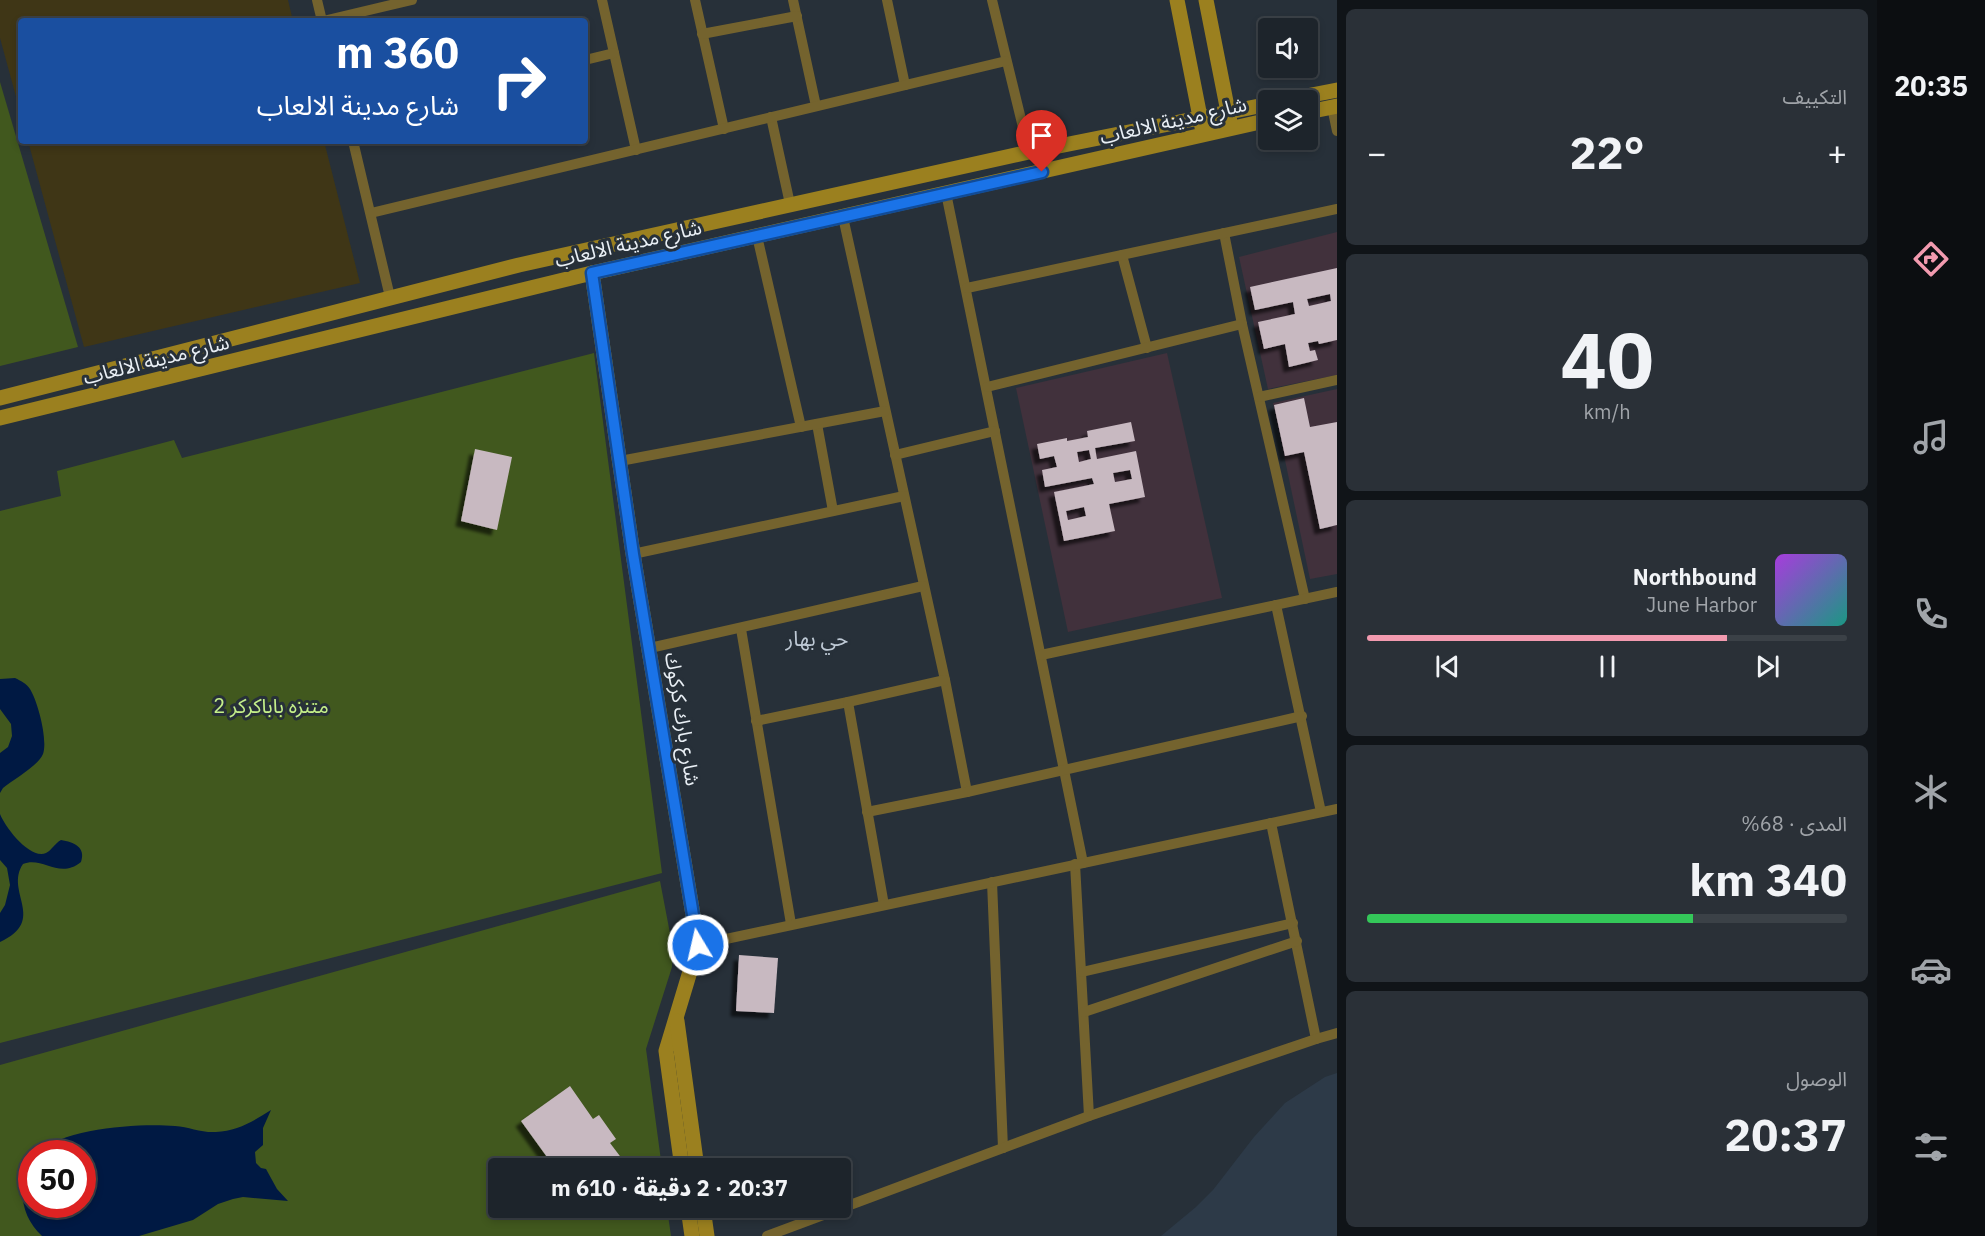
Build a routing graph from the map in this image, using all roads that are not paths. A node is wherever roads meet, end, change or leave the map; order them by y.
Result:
1 (316, 0) edge
2 (412, 0) edge
3 (602, 0) edge
4 (695, 0) edge
5 (794, 0) edge
6 (887, 0) edge
7 (992, 0) edge
8 (1177, 0) edge
9 (1206, 0) edge
10 (797, 16) junction
11 (321, 18) edge
12 (335, 18) edge
13 (702, 34) junction
14 (614, 53) junction
15 (588, 59) edge
16 (1006, 61) junction
17 (905, 85) junction
18 (1337, 90) edge
19 (1318, 94) edge
20 (816, 106) junction
21 (1258, 106) edge
22 (1334, 106) edge
23 (1318, 110) edge
24 (1228, 113) junction
25 (771, 117) junction
26 (1201, 117) junction
27 (1258, 122) edge
28 (1232, 128) junction
29 (724, 129) junction
30 (1337, 132) edge
31 (1204, 134) junction
32 (353, 144) edge
33 (636, 150) junction
34 (1029, 153) junction
35 (946, 193) junction
36 (790, 204) junction
37 (1337, 209) edge
38 (371, 213) junction
39 (843, 216) junction
40 (677, 229) junction
41 (1224, 233) junction
42 (757, 236) junction
43 (682, 252) junction
44 (1122, 255) junction
45 (592, 273) junction
46 (966, 288) junction
47 (390, 297) junction
48 (292, 324) junction
49 (1242, 324) junction
50 (299, 345) junction
51 (1147, 348) junction
52 (1337, 380) edge
53 (987, 387) junction
54 (1259, 397) junction
55 (0, 398) edge
56 (885, 411) junction
57 (0, 418) edge
58 (817, 424) junction
59 (801, 427) junction
60 (996, 431) junction
61 (895, 455) junction
62 (620, 461) junction
63 (904, 496) junction
64 (833, 511) junction
65 (633, 554) junction
66 (923, 586) junction
67 (1337, 592) edge
68 (1305, 599) junction
69 (1276, 605) junction
70 (741, 628) junction
71 (650, 648) junction
72 (1041, 655) junction
73 (945, 680) junction
74 (848, 702) junction
75 (1302, 716) junction
76 (756, 721) junction
77 (1064, 770) junction
78 (967, 792) junction
79 (1337, 809) edge
80 (867, 812) junction
81 (1321, 812) junction
82 (1271, 823) junction
83 (1079, 863) junction
84 (992, 882) junction
85 (884, 905) junction
86 (1293, 923) junction
87 (791, 924) junction
88 (1297, 941) junction
89 (698, 945) junction
90 (1082, 972) junction
91 (1084, 1012) junction
92 (676, 1016) junction
93 (1337, 1033) edge
94 (1316, 1038) junction
95 (1089, 1116) junction
96 (1003, 1148) junction
97 (681, 1158) edge
98 (697, 1158) edge
99 (689, 1218) edge
100 (704, 1218) edge
101 (692, 1236) edge
102 (707, 1236) edge
103 (767, 1236) edge

1 - 11 street
2 - 12 street
3 - 14 street
4 - 13 street
5 - 10 street
6 - 17 street
7 - 16 street
8 - 26 main road
9 - 24 main road
10 - 13 street
10 - 20 street
13 - 29 street
14 - 15 street
14 - 33 street
16 - 17 street
16 - 34 street
17 - 20 street
18 - 19 main road
20 - 25 street
21 - 24 main road, شارع مدينة الالعاب
22 - 23 main road
22 - 30 street
24 - 26 main road, شارع مدينة الالعاب
24 - 28 main road
25 - 29 street
25 - 36 street
26 - 31 main road
26 - 34 main road, شارع مدينة الالعاب
27 - 28 main road, شارع مدينة الالعاب
28 - 31 main road, شارع مدينة الالعاب
29 - 33 street
31 - 35 main road, شارع مدينة الالعاب
32 - 38 street
33 - 38 street
34 - 36 main road, شارع مدينة الالعاب
35 - 39 main road, شارع مدينة الالعاب
35 - 46 street
36 - 40 main road, شارع مدينة الالعاب
37 - 41 street
38 - 47 street
39 - 42 main road, شارع مدينة الالعاب
39 - 56 street
40 - 43 main road
40 - 47 main road, شارع مدينة الالعاب
41 - 44 street
41 - 49 street
42 - 43 main road, شارع مدينة الالعاب
42 - 59 street
43 - 45 main road, شارع مدينة الالعاب
44 - 46 street
44 - 51 street
45 - 50 main road, شارع مدينة الالعاب
45 - 62 main road, شارع بارك كركوك
46 - 53 street
47 - 48 main road, شارع مدينة الالعاب
48 - 50 main road
48 - 55 main road, شارع مدينة الالعاب
49 - 51 street
49 - 54 street
50 - 57 main road, شارع مدينة الالعاب
51 - 53 street
52 - 54 street
53 - 60 street
54 - 68 street
56 - 58 street
56 - 61 street
58 - 59 street
58 - 64 street
59 - 62 street
60 - 61 street
60 - 72 street
61 - 63 street
62 - 65 main road, شارع بارك كركوك
63 - 64 street
63 - 66 street
64 - 65 street
65 - 71 main road, شارع بارك كركوك
66 - 70 street
66 - 73 street
67 - 68 street
68 - 69 street
69 - 72 street
69 - 75 street
70 - 71 street
70 - 76 street
71 - 89 main road, شارع بارك كركوك
72 - 77 street
73 - 74 street
73 - 78 street
74 - 76 street
74 - 80 street
75 - 77 street
75 - 81 street
76 - 87 street
77 - 78 street
77 - 83 street
78 - 80 street
79 - 81 street
80 - 85 street
81 - 82 street
82 - 83 street
82 - 86 street
83 - 84 street
83 - 90 street
84 - 85 street
84 - 96 street
85 - 87 street
86 - 88 street
86 - 90 street
87 - 89 street
88 - 91 street
88 - 94 street
89 - 92 main road, شارع بارك كركوك
90 - 91 street
91 - 95 street
92 - 97 main road, شارع بارك كركوك
92 - 98 main road
93 - 94 street
94 - 95 street
95 - 96 street
96 - 103 street
99 - 101 main road
100 - 102 main road

